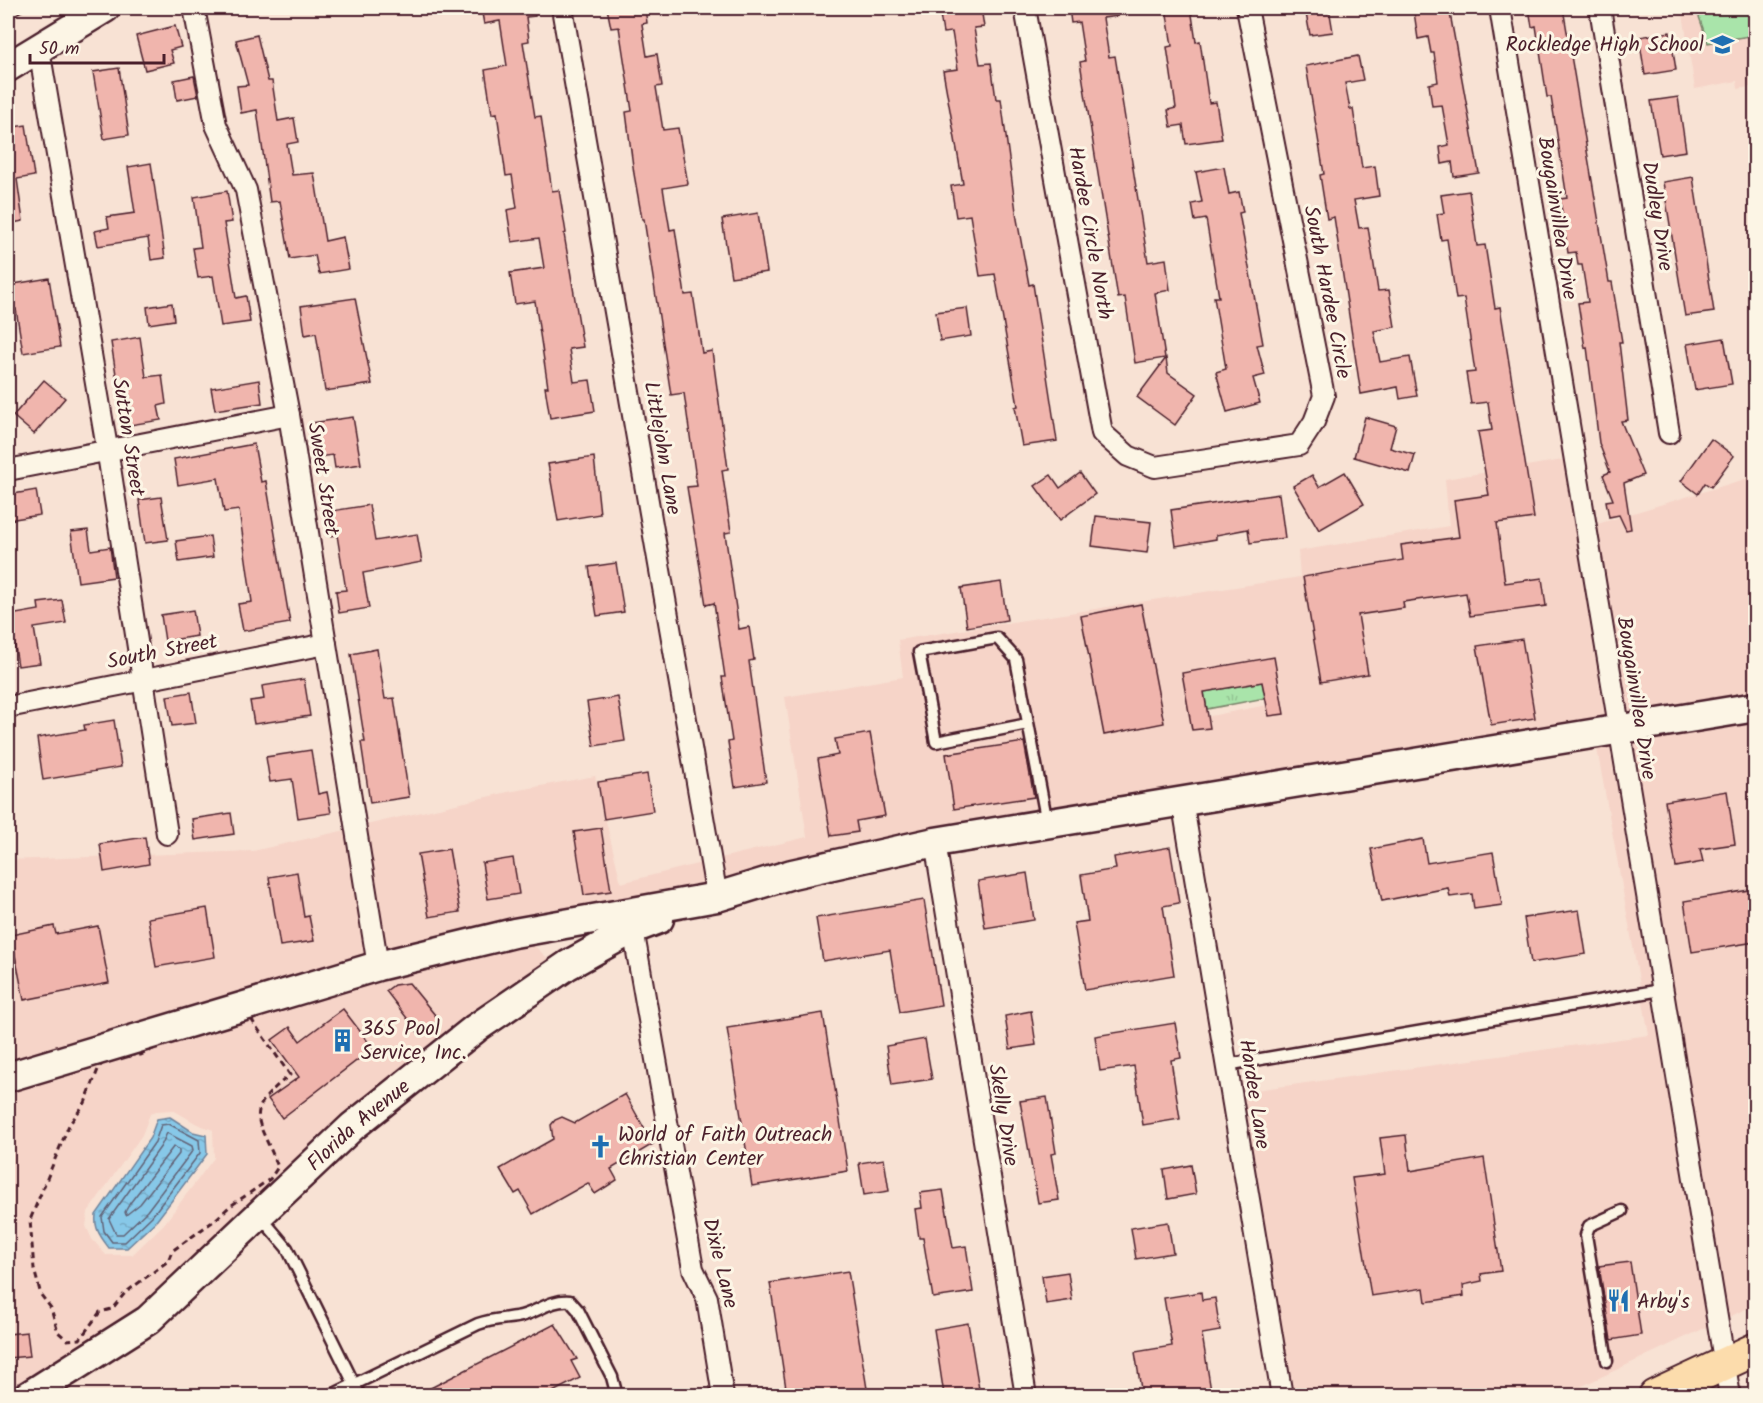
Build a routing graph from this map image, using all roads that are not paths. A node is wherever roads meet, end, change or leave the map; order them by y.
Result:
1 (105, 8) edge
2 (194, 8) edge
3 (562, 8) edge
4 (1025, 8) edge
5 (1247, 8) edge
6 (1500, 8) edge
7 (1600, 8) edge
8 (39, 49) junction
9 (8, 67) edge
10 (289, 415) junction
11 (1669, 433) dead end
12 (107, 448) junction
13 (1128, 456) joint
14 (8, 470) edge
15 (326, 644) junction
16 (142, 678) junction
17 (8, 706) edge
18 (1755, 707) edge
19 (1028, 724) junction
20 (1617, 730) junction
21 (1182, 800) junction
22 (1047, 823) junction
23 (168, 834) dead end
24 (935, 842) junction
25 (717, 897) junction
26 (633, 929) junction
27 (514, 933) junction
28 (568, 965) junction
29 (378, 966) junction
30 (1661, 990) junction
31 (1226, 1065) junction
32 (8, 1077) edge
33 (1622, 1211) dead end
34 (258, 1215) junction
35 (1755, 1349) edge
36 (1607, 1361) dead end
37 (1724, 1364) junction
38 (354, 1383) junction
39 (28, 1395) edge
40 (330, 1395) edge
41 (360, 1395) edge
42 (617, 1395) edge
43 (723, 1395) edge
44 (1026, 1395) edge
45 (1282, 1395) edge
46 (1655, 1395) edge
47 (1730, 1395) edge

1 - 8 street
2 - 10 street, Sweet Street
3 - 25 street, Littlejohn Lane
4 - 13 street, Hardee Circle North
5 - 13 street, South Hardee Circle
6 - 20 street, Bougainvillea Drive
7 - 11 street, Dudley Drive
8 - 9 street
8 - 12 street, Sutton Street
10 - 12 street
10 - 15 street, Sweet Street
12 - 14 street
12 - 16 street, Sutton Street
15 - 16 street, South Street
15 - 29 street, Sweet Street
16 - 17 street, South Street
16 - 23 street, Sutton Street
18 - 20 street
19 - 19 lane
19 - 22 lane
20 - 21 street
20 - 30 street, Bougainvillea Drive
21 - 22 street
21 - 31 street, Hardee Lane
22 - 24 street
24 - 25 street
24 - 44 street, Skelly Drive
25 - 26 street, Florida Avenue
25 - 27 street
26 - 28 street, Florida Avenue
26 - 43 street, Dixie Lane
27 - 28 street
27 - 29 street
28 - 34 street, Florida Avenue
29 - 32 street
30 - 31 lane
30 - 37 street, Bougainvillea Drive
31 - 45 street, Hardee Lane
33 - 36 lane
34 - 38 lane
34 - 39 street, Florida Avenue
35 - 37 main road
37 - 46 main road
37 - 47 street, Bougainvillea Drive
38 - 40 lane
38 - 41 lane
38 - 42 lane

